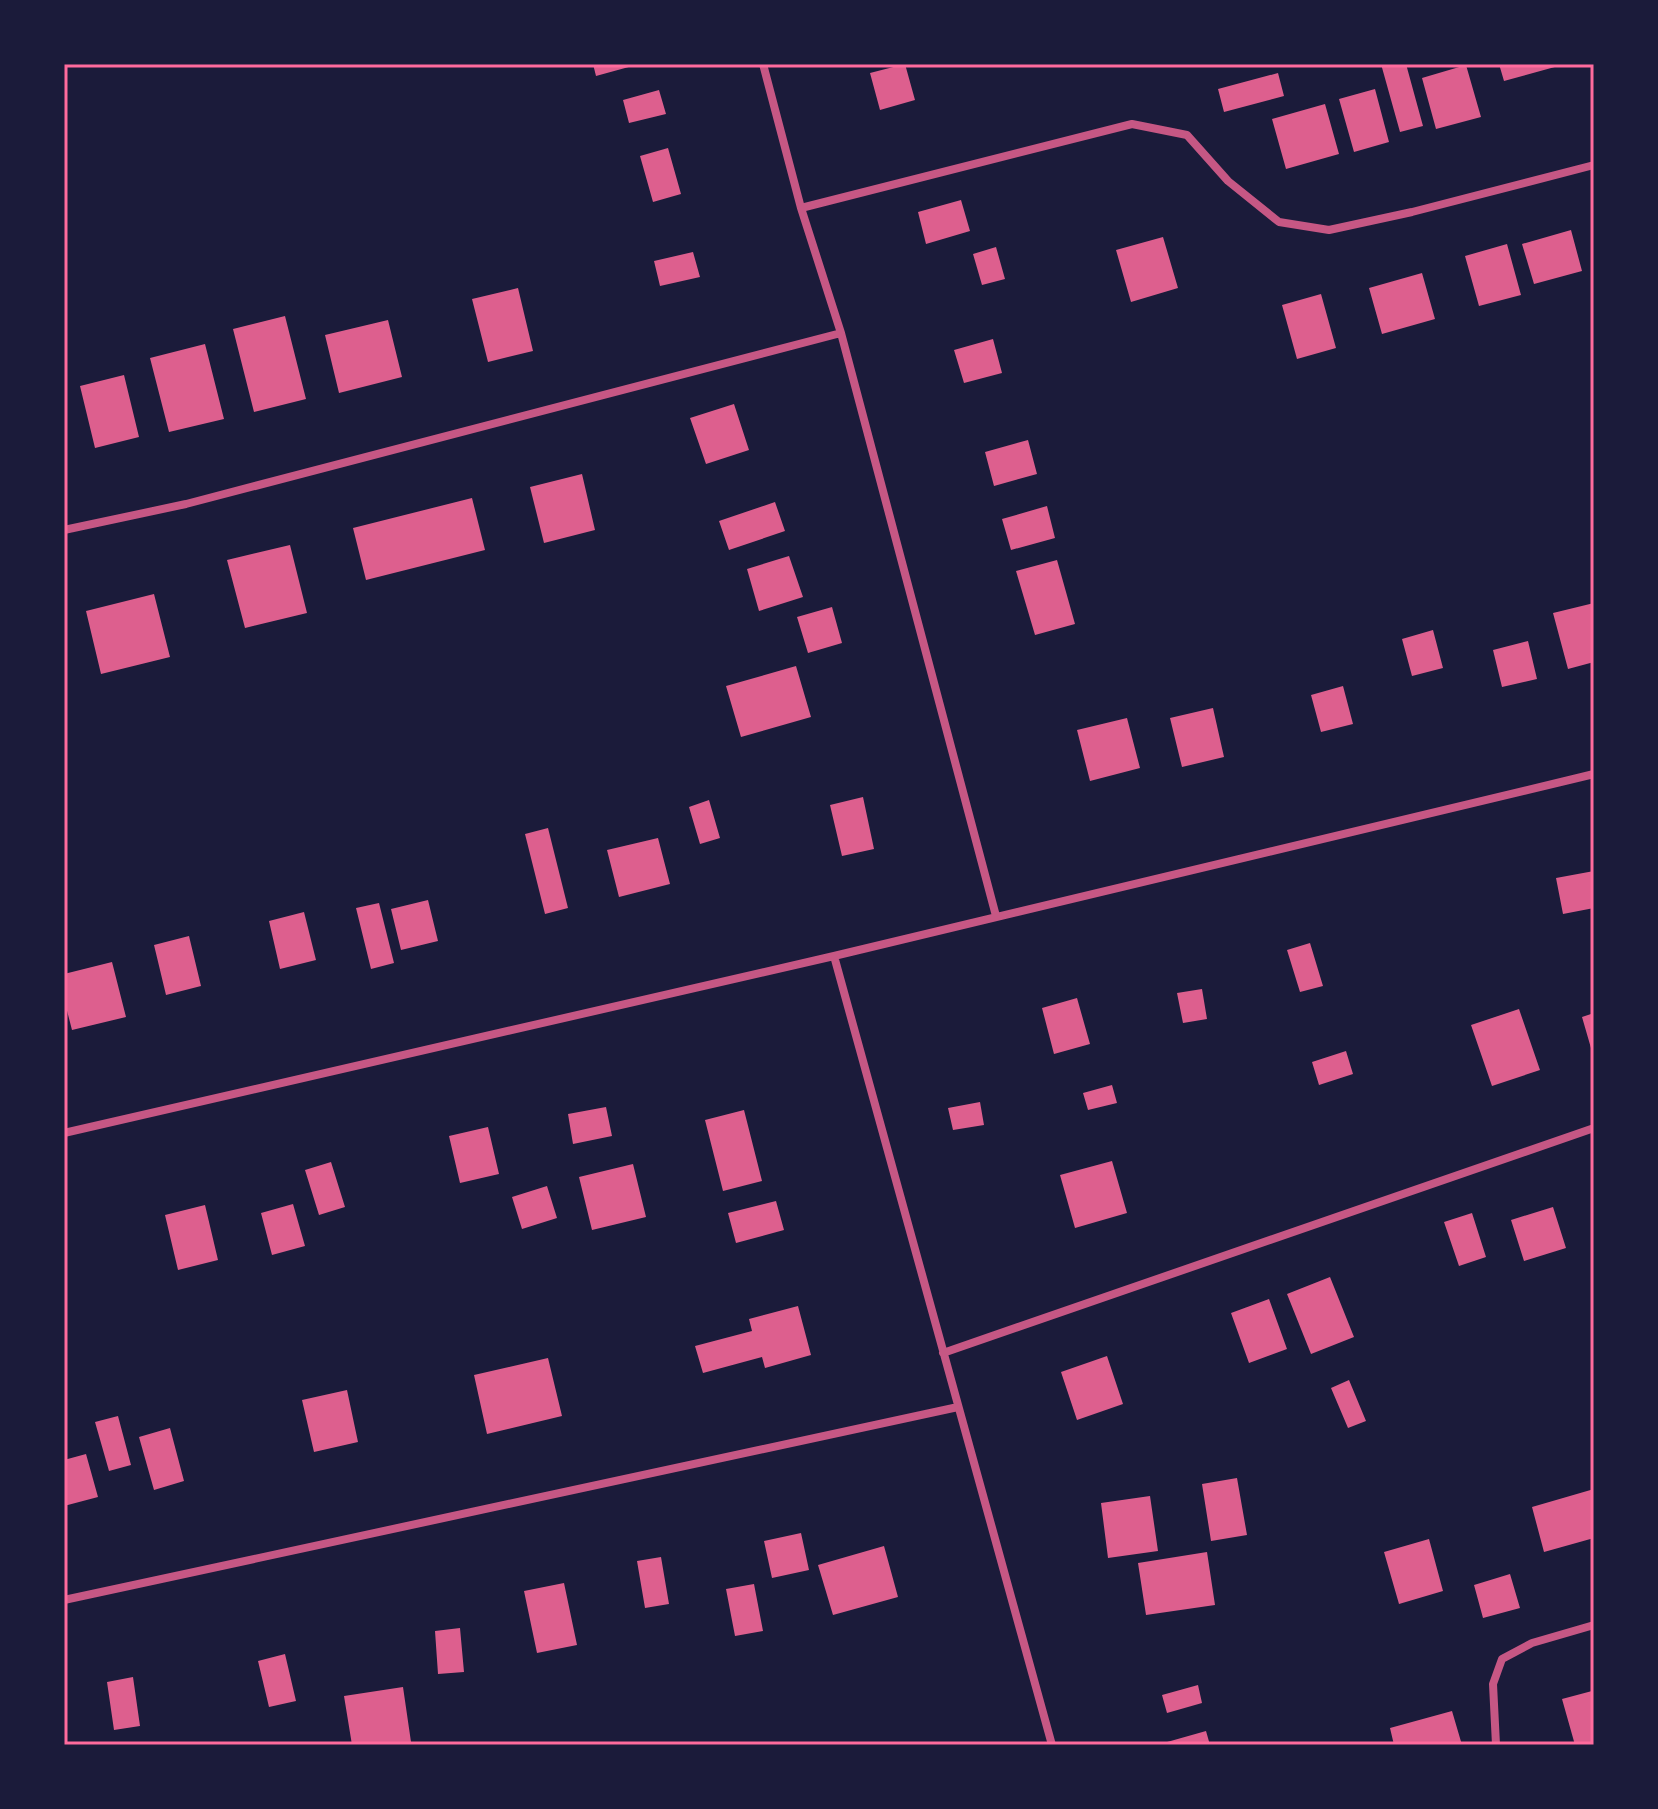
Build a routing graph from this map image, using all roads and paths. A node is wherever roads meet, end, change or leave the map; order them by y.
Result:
1 (763, 64) edge
2 (1594, 165) edge
3 (801, 208) junction
4 (841, 333) junction
5 (64, 530) edge
6 (1594, 774) edge
7 (996, 916) junction
8 (834, 956) junction
9 (1594, 1128) edge
10 (64, 1133) edge
11 (943, 1353) junction
12 (958, 1407) junction
13 (64, 1600) edge
14 (1594, 1625) edge
15 (1052, 1745) edge
16 (1496, 1745) edge

1 - 3 street
2 - 3 street
3 - 4 street
4 - 5 street
4 - 7 street
6 - 7 street
7 - 8 street
8 - 10 street
8 - 11 street
9 - 11 street
11 - 12 street
12 - 13 street
12 - 15 street
14 - 16 street

